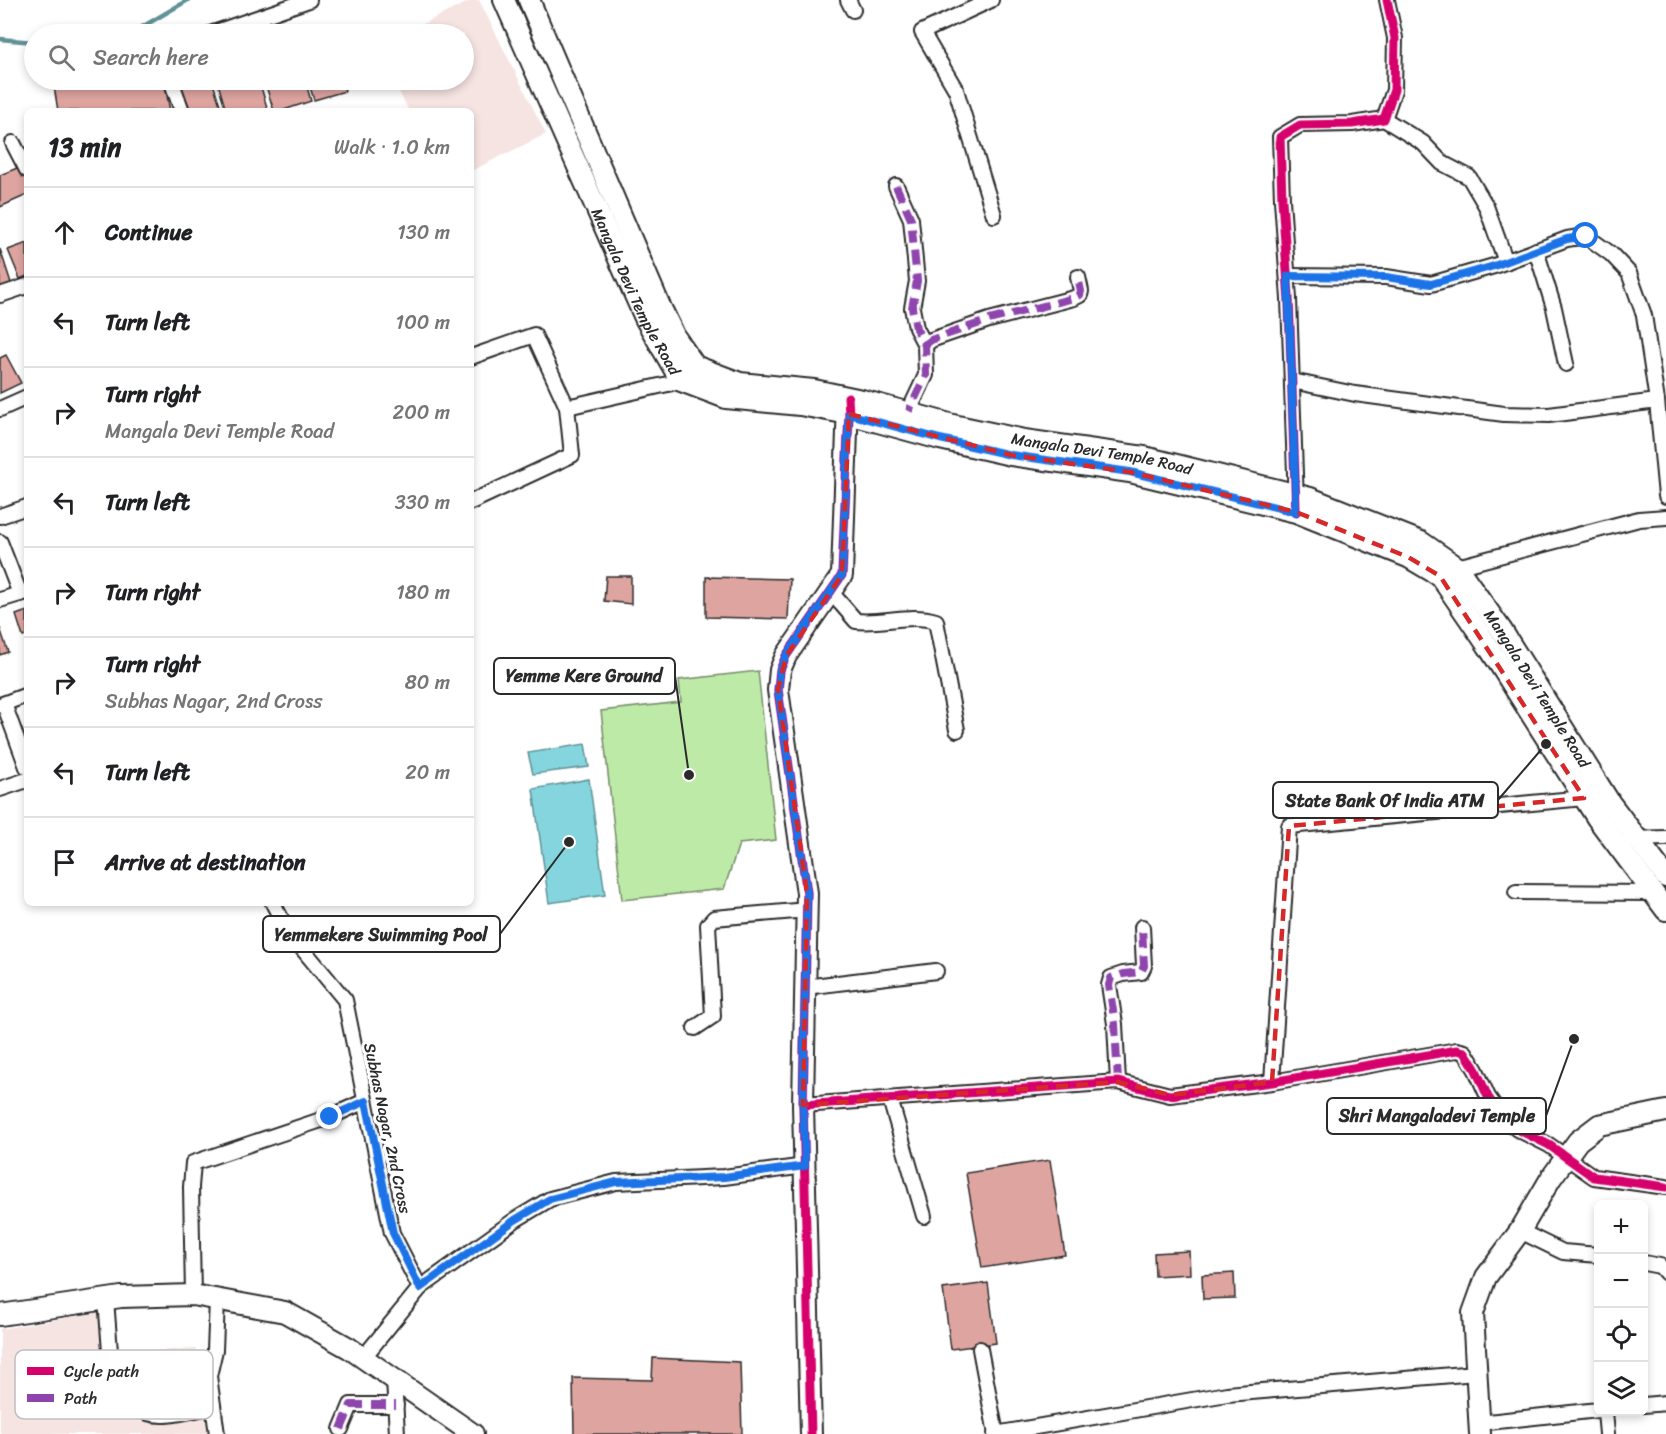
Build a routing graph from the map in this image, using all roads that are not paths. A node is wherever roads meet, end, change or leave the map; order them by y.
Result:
1 (309, 0) edge
2 (504, 0) edge
3 (529, 0) edge
4 (991, 0) edge
5 (1388, 0) edge
6 (239, 24) edge
7 (175, 90) edge
8 (181, 108) edge
9 (1384, 118) junction
10 (13, 143) dead end
11 (24, 164) edge
12 (896, 186) dead end
13 (994, 216) dead end
14 (1536, 250) junction
15 (1506, 262) junction
16 (1288, 276) junction
17 (1078, 277) dead end
18 (24, 287) edge
19 (0, 295) edge
20 (925, 345) junction
21 (474, 356) edge
22 (1566, 364) dead end
23 (688, 373) junction
24 (1292, 381) junction
25 (24, 398) edge
26 (1657, 401) junction
27 (848, 406) junction
28 (567, 407) junction
29 (0, 408) edge
30 (909, 411) junction
31 (1666, 496) edge
32 (474, 501) edge
33 (1296, 503) junction
34 (24, 508) edge
35 (0, 516) edge
36 (1666, 517) edge
37 (0, 542) edge
38 (1449, 572) junction
39 (830, 591) junction
40 (23, 593) edge
41 (0, 600) edge
42 (24, 696) edge
43 (2, 705) edge
44 (957, 730) dead end
45 (24, 760) edge
46 (24, 781) edge
47 (0, 789) edge
48 (1584, 798) junction
49 (1637, 838) junction
50 (1666, 838) edge
51 (1616, 843) junction
52 (1666, 877) edge
53 (1516, 892) dead end
54 (1654, 893) junction
55 (275, 906) edge
56 (807, 910) junction
57 (1666, 910) edge
58 (1142, 927) dead end
59 (936, 971) dead end
60 (805, 987) junction
61 (695, 1029) dead end
62 (1118, 1082) junction
63 (1272, 1082) junction
64 (890, 1099) junction
65 (366, 1101) junction
66 (803, 1105) junction
67 (1666, 1111) edge
68 (1566, 1158) junction
69 (805, 1166) junction
70 (1666, 1187) edge
71 (924, 1216) dead end
72 (1520, 1231) junction
73 (1594, 1255) edge
74 (1648, 1264) edge
75 (1666, 1273) edge
76 (420, 1288) junction
77 (193, 1295) junction
78 (106, 1299) junction
79 (217, 1300) junction
80 (0, 1315) edge
81 (981, 1349) dead end
82 (110, 1350) edge
83 (363, 1358) junction
84 (213, 1359) edge
85 (1476, 1373) junction
86 (394, 1379) junction
87 (1666, 1403) edge
88 (396, 1405) junction
89 (1648, 1405) edge
90 (213, 1406) edge
91 (1594, 1411) edge
92 (1605, 1416) edge
93 (341, 1429) dead end
94 (1479, 1429) edge
95 (217, 1434) edge
96 (397, 1434) edge
97 (473, 1434) edge
98 (811, 1434) edge
99 (996, 1434) edge
100 (1607, 1434) edge

1 - 6 street
2 - 23 main road, Mangala Devi Temple Road
3 - 23 main road, Mangala Devi Temple Road
4 - 13 street
5 - 9 street
7 - 8 street
9 - 15 street
9 - 16 street
10 - 11 street
12 - 20 street
14 - 15 street
14 - 22 street
14 - 26 street
15 - 16 street
16 - 24 street
17 - 20 street
18 - 19 street
20 - 30 street
21 - 28 street
23 - 27 main road, Mangala Devi Temple Road
23 - 28 street
24 - 26 street
24 - 33 street
25 - 29 street
26 - 31 street
27 - 30 main road, Mangala Devi Temple Road
27 - 33 main road, Mangala Devi Temple Road
27 - 39 main road
28 - 32 street
30 - 33 main road, Mangala Devi Temple Road
33 - 38 main road, Mangala Devi Temple Road
34 - 35 street
36 - 38 street
37 - 40 street
38 - 48 main road, Mangala Devi Temple Road
38 - 49 main road, Mangala Devi Temple Road
39 - 44 street
39 - 56 main road
40 - 41 street
42 - 43 street
43 - 45 street
46 - 47 street
48 - 51 main road, Mangala Devi Temple Road
48 - 63 street
49 - 50 street
49 - 51 street
49 - 52 main road, Mangala Devi Temple Road
51 - 54 main road, Mangala Devi Temple Road
53 - 54 street
54 - 57 main road, Mangala Devi Temple Road
55 - 65 street, Subhas Nagar, 2nd Cross
56 - 60 main road
56 - 61 street
58 - 62 street
59 - 60 street
60 - 66 main road
62 - 63 street
62 - 64 street
63 - 68 street
64 - 66 street
64 - 71 street
65 - 76 street, Subhas Nagar, 2nd Cross
65 - 77 street
66 - 69 main road
67 - 68 main road
68 - 70 street
68 - 72 main road
69 - 76 street
69 - 98 main road
72 - 73 street
72 - 85 main road
74 - 75 street
76 - 83 street
77 - 78 main road
77 - 79 main road
78 - 80 main road
78 - 82 street
79 - 83 main road
79 - 84 street
81 - 99 street
83 - 86 main road
85 - 94 main road
85 - 99 street
86 - 88 street
86 - 97 main road
87 - 89 street
88 - 93 street
88 - 96 street
90 - 95 street
91 - 94 street
92 - 100 street

